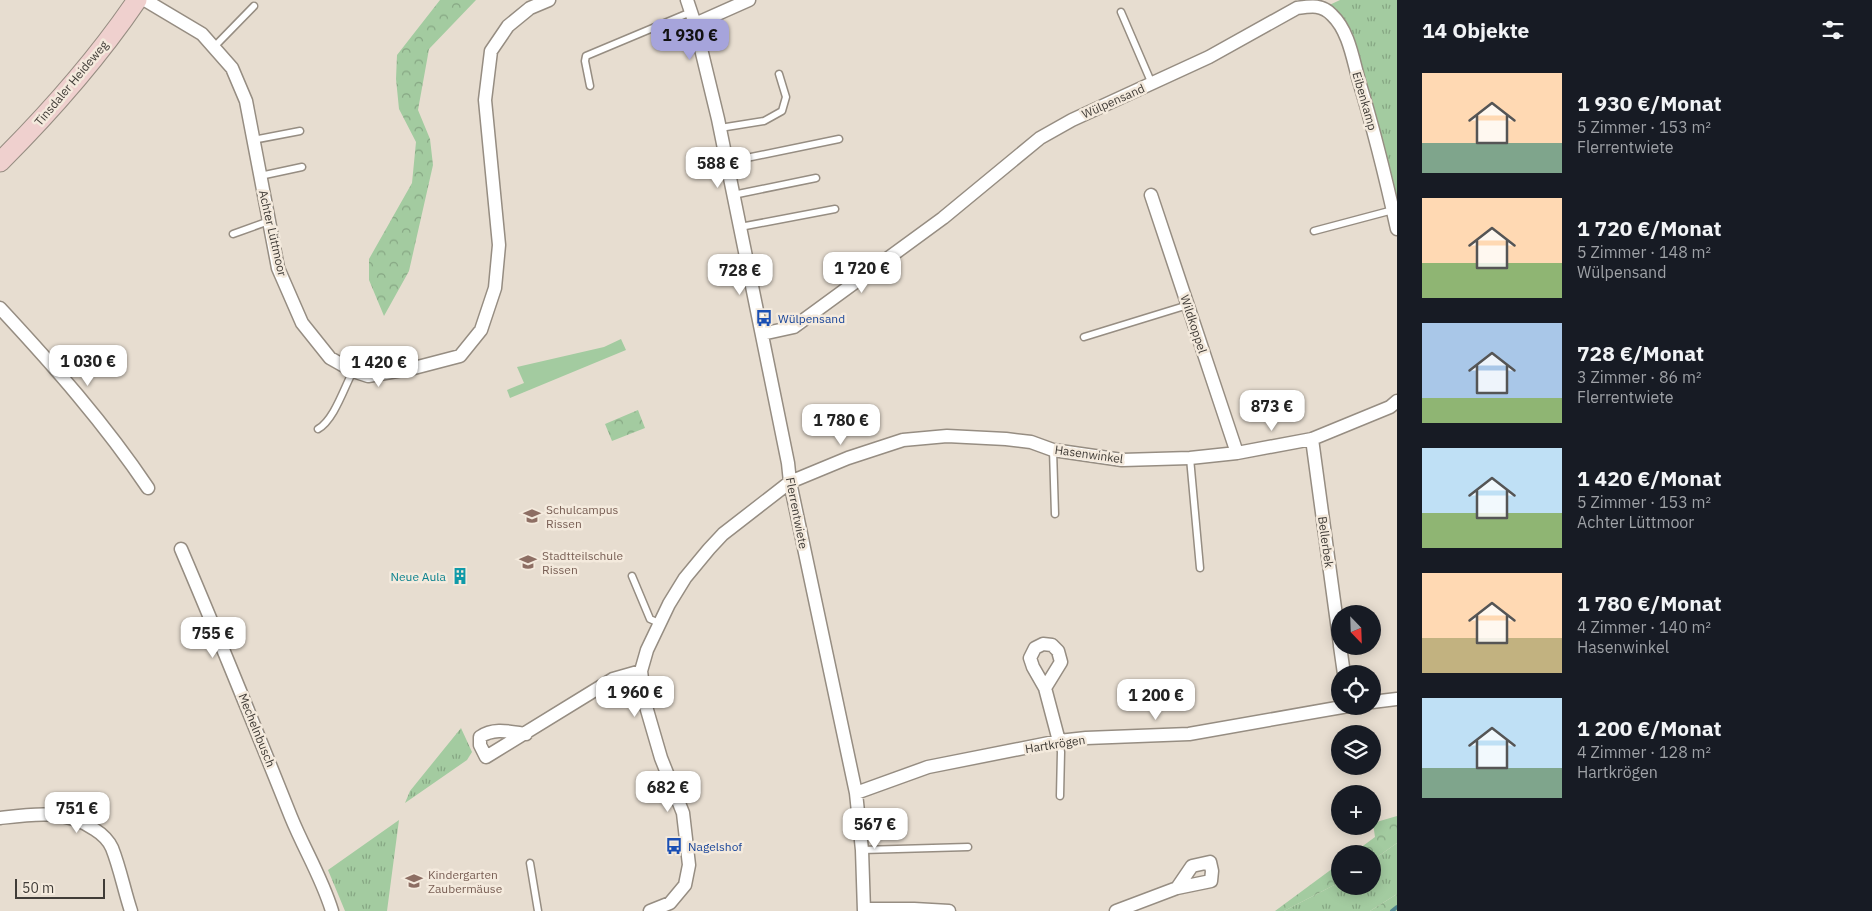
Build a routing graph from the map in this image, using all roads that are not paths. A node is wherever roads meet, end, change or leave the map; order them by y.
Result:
1 (137, 0) edge
2 (145, 0) edge
3 (549, 0) edge
4 (749, 0) edge
5 (1296, 4) edge
6 (254, 6) dead end
7 (691, 12) edge
8 (1121, 12) dead end
9 (214, 47) junction
10 (779, 74) dead end
11 (1152, 84) junction
12 (590, 86) dead end
13 (720, 128) junction
14 (300, 131) dead end
15 (839, 139) dead end
16 (253, 140) junction
17 (0, 162) edge
18 (727, 162) junction
19 (302, 167) dead end
20 (260, 176) junction
21 (816, 178) dead end
22 (734, 196) junction
23 (1151, 196) dead end
24 (835, 209) dead end
25 (1393, 210) junction
26 (269, 221) junction
27 (740, 226) junction
28 (1397, 229) edge
29 (1314, 231) dead end
30 (233, 234) dead end
31 (1188, 305) junction
32 (0, 308) edge
33 (762, 334) junction
34 (1084, 337) dead end
35 (353, 371) junction
36 (1393, 404) edge
37 (318, 429) dead end
38 (1312, 439) junction
39 (1053, 450) junction
40 (1237, 453) junction
41 (1190, 458) junction
42 (790, 482) junction
43 (148, 488) dead end
44 (1055, 514) dead end
45 (181, 549) dead end
46 (1200, 568) dead end
47 (632, 576) dead end
48 (1334, 605) edge
49 (659, 623) junction
50 (642, 671) junction
51 (1045, 688) dead end
52 (1397, 698) edge
53 (1381, 701) edge
54 (1331, 709) edge
55 (526, 734) dead end
56 (1059, 741) junction
57 (856, 793) junction
58 (1060, 796) dead end
59 (0, 818) edge
60 (968, 847) dead end
61 (862, 850) junction
62 (530, 863) dead end
63 (1177, 888) dead end
64 (864, 910) edge
65 (131, 911) edge
66 (332, 911) edge
67 (538, 911) edge
68 (650, 911) edge
69 (949, 911) edge
70 (1116, 911) edge

1 - 17 street, Tinsdaler Heideweg
2 - 9 street, Achter Lüttmoor
3 - 35 street, Achter Lüttmoor
4 - 7 street
5 - 11 street, Wülpensand
5 - 25 street, Eibenkamp
6 - 9 lane
7 - 12 lane
7 - 13 street, Flerrentwiete
8 - 11 lane
9 - 16 street, Achter Lüttmoor
10 - 13 lane
11 - 33 street, Wülpensand
13 - 18 street, Flerrentwiete
14 - 16 lane
15 - 18 lane
16 - 20 street, Achter Lüttmoor
18 - 22 street, Flerrentwiete
19 - 20 lane
20 - 26 street, Achter Lüttmoor
21 - 22 lane
22 - 27 street, Flerrentwiete
23 - 31 street, Wildkoppel
24 - 27 lane
25 - 28 street, Eibenkamp
25 - 29 lane
26 - 30 lane
26 - 35 street, Achter Lüttmoor
27 - 33 street, Flerrentwiete
31 - 34 lane
31 - 40 street, Wildkoppel
32 - 43 street
33 - 42 street, Flerrentwiete
35 - 37 lane
36 - 38 street, Hasenwinkel
38 - 40 street, Hasenwinkel
38 - 48 street, Bellerbek
39 - 41 street, Hasenwinkel
39 - 42 street, Hasenwinkel
39 - 44 lane
40 - 41 street, Hasenwinkel
41 - 46 lane
42 - 49 street
42 - 57 street, Flerrentwiete
45 - 66 street, Mechelnbusch
47 - 49 lane
49 - 50 street
50 - 55 street
50 - 68 street
51 - 56 street
52 - 53 street
54 - 56 street, Hartkrögen
56 - 57 street, Hartkrögen
56 - 58 lane
57 - 61 street, Flerrentwiete
59 - 65 street
60 - 61 lane
61 - 64 street, Flerrentwiete
62 - 67 lane
63 - 70 street
64 - 69 street

